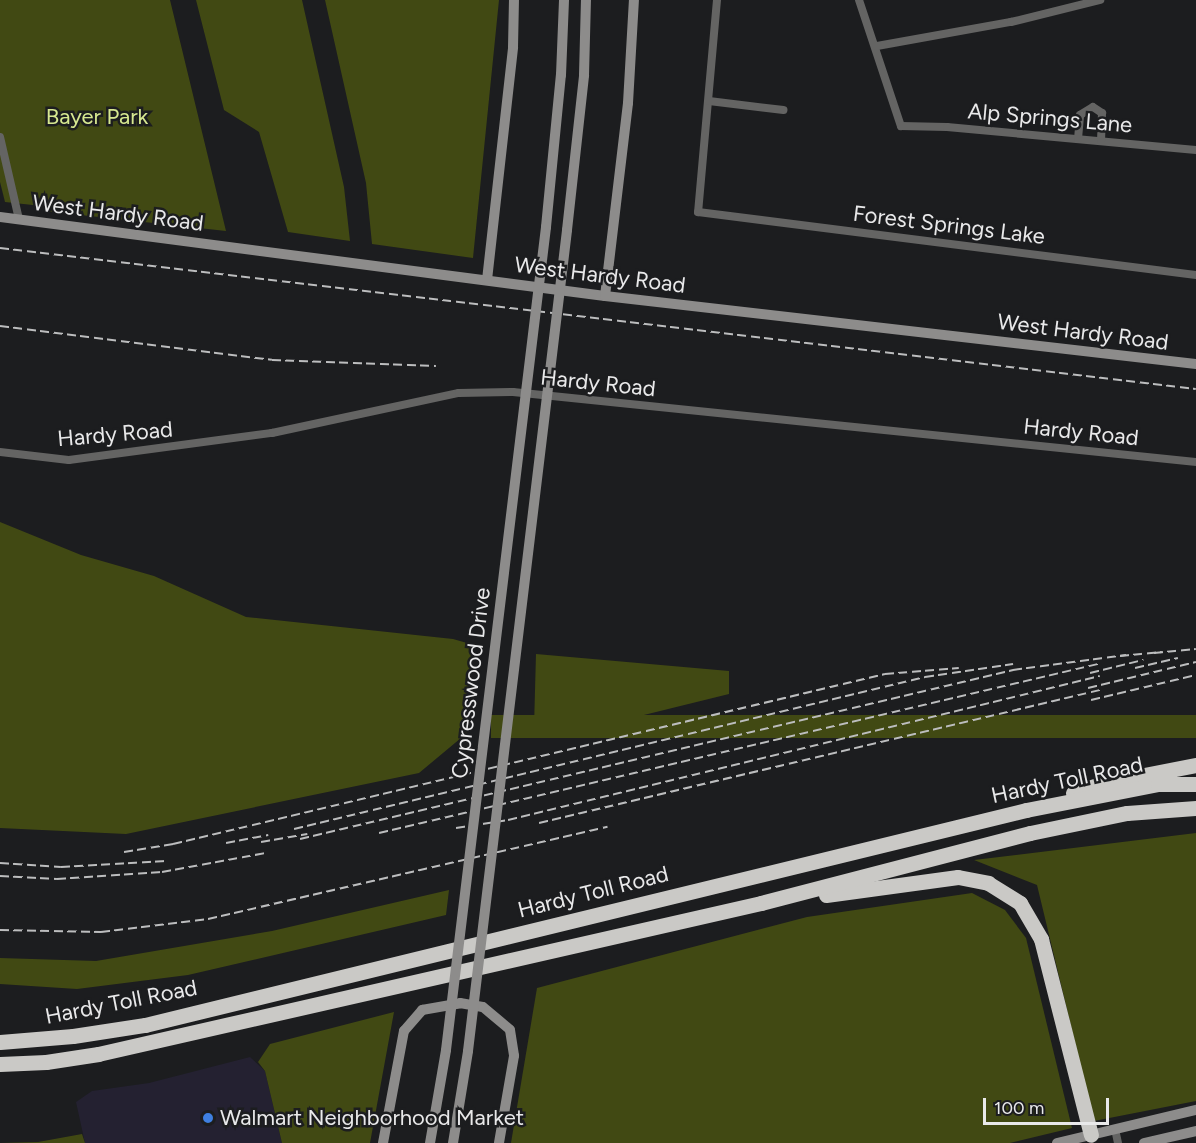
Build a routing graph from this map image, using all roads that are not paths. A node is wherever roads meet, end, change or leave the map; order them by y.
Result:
1 (514, 0) edge
2 (557, 0) edge
3 (564, 0) edge
4 (588, 0) edge
5 (717, 0) edge
6 (859, 0) edge
7 (1100, 0) edge
8 (634, 3) edge
9 (877, 46) junction
10 (561, 75) junction
11 (709, 101) junction
12 (783, 110) dead end
13 (0, 137) edge
14 (1078, 139) junction
15 (1101, 141) junction
16 (1196, 150) edge
17 (0, 217) edge
18 (19, 219) junction
19 (1196, 275) edge
20 (487, 280) junction
21 (560, 290) junction
22 (605, 296) junction
23 (1196, 364) edge
24 (0, 452) edge
25 (1196, 462) edge
26 (1196, 765) edge
27 (1196, 784) edge
28 (1196, 808) edge
29 (1026, 810) junction
30 (761, 903) junction
31 (0, 1042) edge
32 (0, 1064) edge
33 (1196, 1110) edge
34 (1115, 1129) junction
35 (1196, 1131) edge
36 (1092, 1139) edge
37 (383, 1143) edge
38 (430, 1143) edge
39 (453, 1143) edge
40 (499, 1143) edge
41 (1057, 1143) edge
42 (1118, 1143) edge
43 (1144, 1143) edge

1 - 20 main road
2 - 10 main road
3 - 10 main road
4 - 21 main road, Cypresswood Drive, bridge
5 - 11 street
6 - 9 street
7 - 9 street
8 - 22 main road
9 - 14 street, Alp Springs Lane
10 - 38 main road, Cypresswood Drive, bridge
11 - 12 street
11 - 19 street, Forest Springs Lake
13 - 18 street
14 - 15 street, Alp Springs Lane
14 - 15 street
15 - 16 street, Alp Springs Lane
17 - 18 main road, West Hardy Road
18 - 20 main road, West Hardy Road
20 - 21 main road, West Hardy Road
21 - 22 main road, West Hardy Road
21 - 39 main road, Cypresswood Drive, bridge
22 - 23 main road, West Hardy Road
24 - 25 street, Hardy Road
26 - 29 highway
27 - 29 highway, Hardy Toll Road
28 - 30 highway, Hardy Toll Road
29 - 31 highway, Hardy Toll Road
30 - 32 highway, Hardy Toll Road
30 - 36 highway
33 - 34 main road
34 - 36 main road
34 - 42 street
35 - 43 main road
36 - 41 main road
37 - 40 main road

